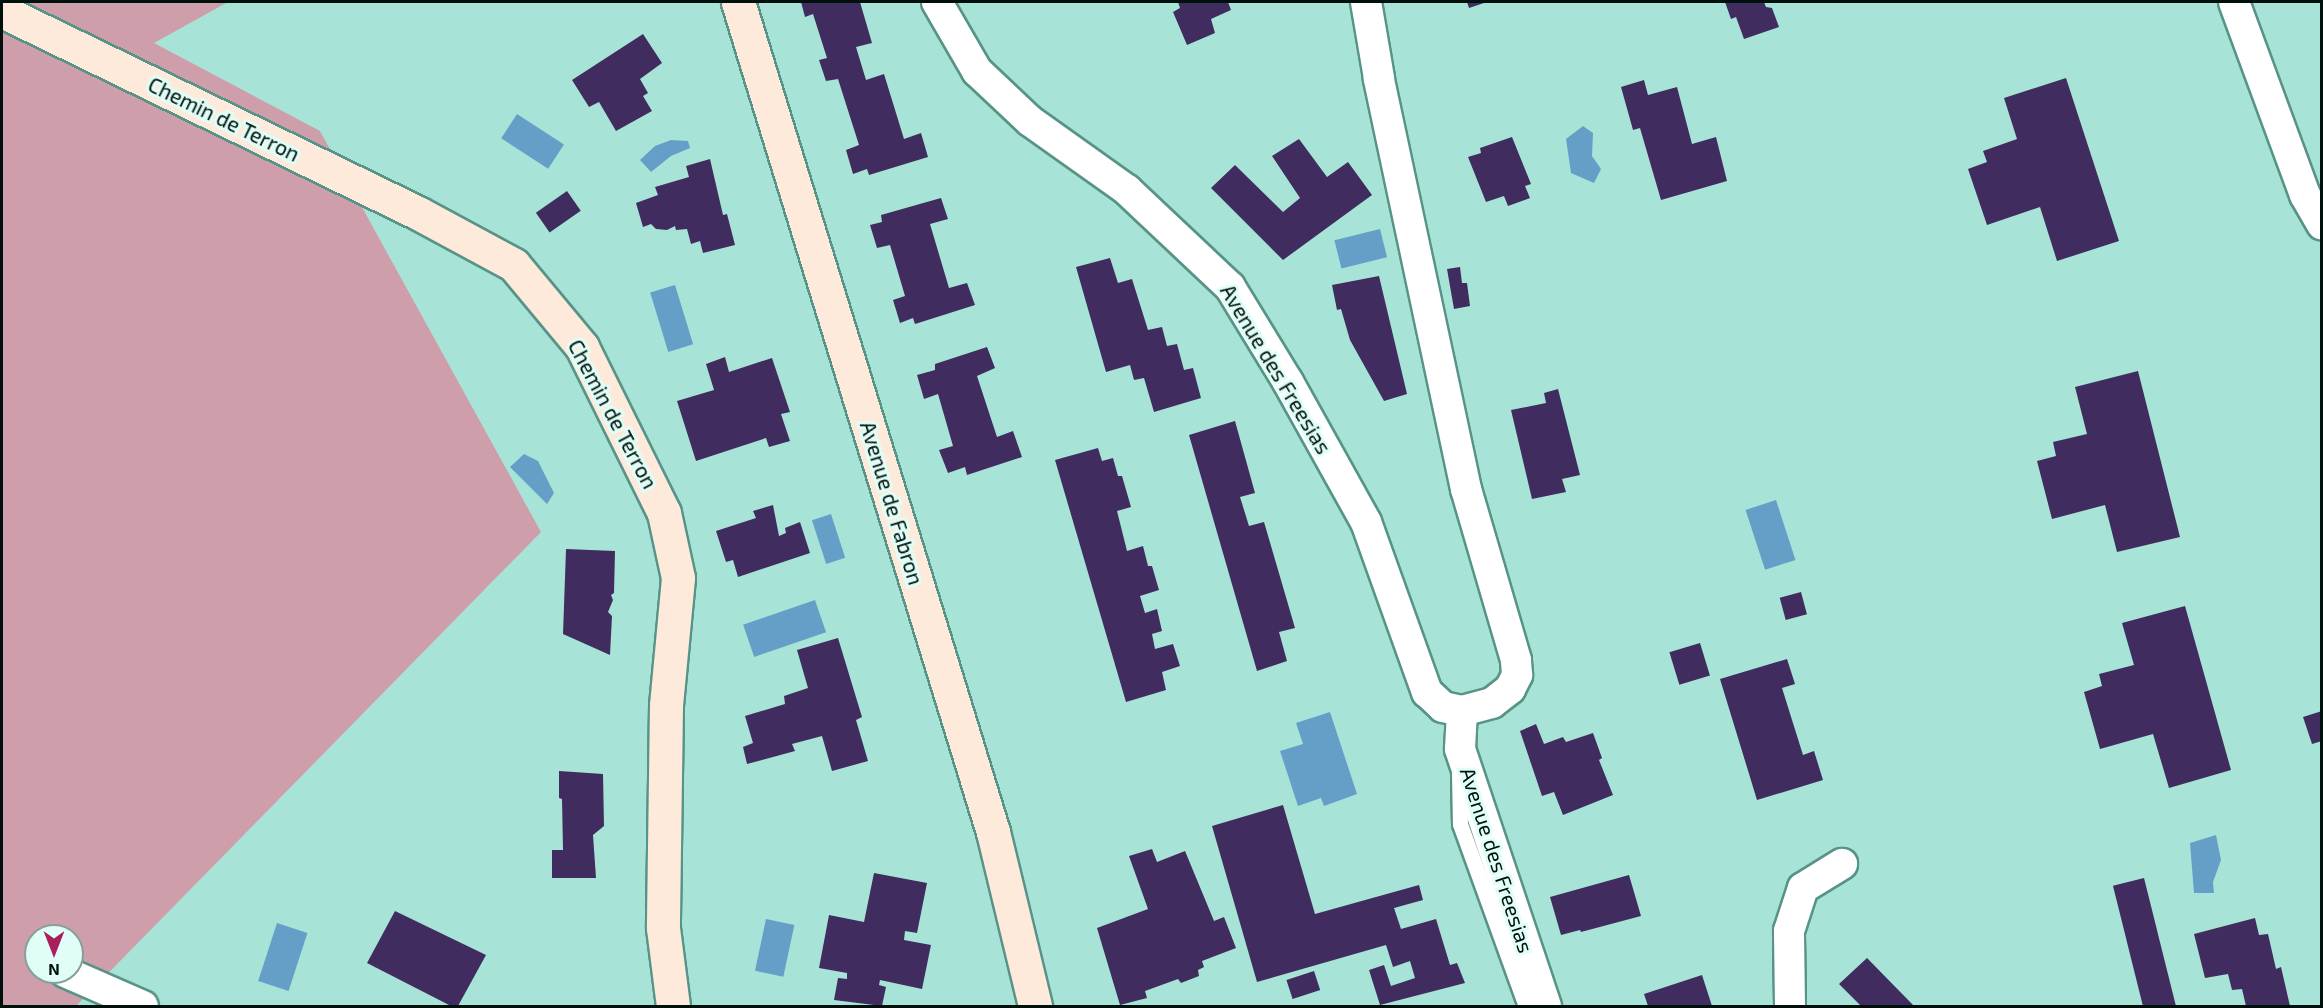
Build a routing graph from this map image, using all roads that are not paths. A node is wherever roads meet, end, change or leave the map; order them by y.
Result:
1 (738, 2) edge
2 (937, 2) edge
3 (1366, 2) edge
4 (2234, 2) edge
5 (2, 11) edge
6 (2322, 225) edge
7 (1462, 711) junction
8 (1460, 749) junction
9 (1842, 864) dead end
10 (84, 980) edge
11 (143, 1006) edge
12 (673, 1006) edge
13 (1035, 1006) edge
14 (1526, 1006) edge
15 (1546, 1006) edge
16 (1790, 1006) edge

1 - 13 street, Avenue de Fabron
2 - 7 street, Avenue des Freesias
3 - 7 street
4 - 6 street
5 - 12 street, Chemin de Terron
7 - 8 street, Avenue des Freesias
8 - 14 lane
8 - 15 street, Avenue des Freesias
9 - 16 street
10 - 11 street

